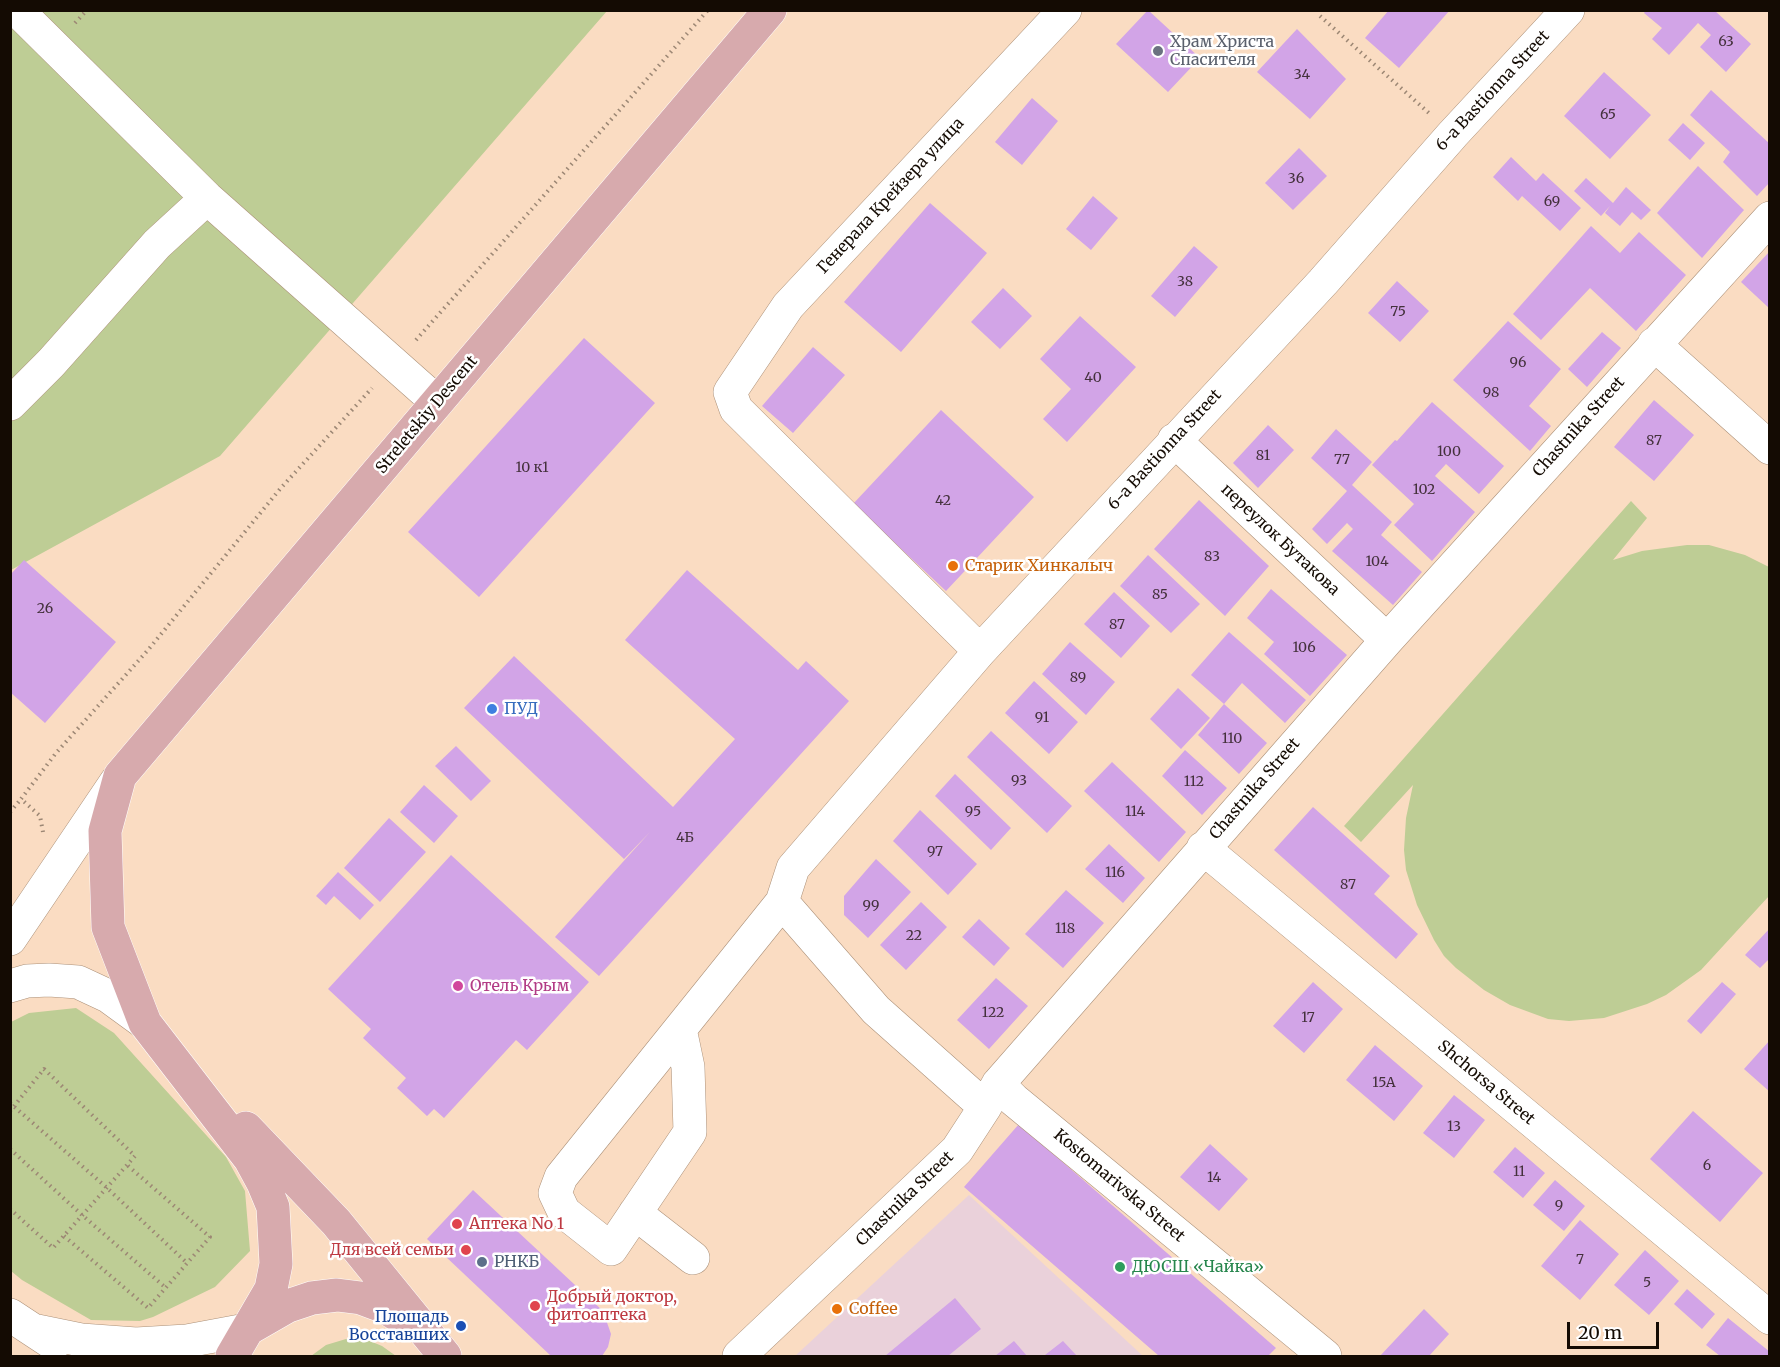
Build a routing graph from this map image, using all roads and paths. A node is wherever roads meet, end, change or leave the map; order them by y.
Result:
1 (17, 10) edge
2 (708, 10) edge
3 (770, 10) edge
4 (1065, 10) edge
5 (1568, 10) edge
6 (1320, 16) dead end
7 (1453, 134) junction
8 (207, 198) junction
9 (1770, 218) edge
10 (340, 315) dead end
11 (1654, 344) junction
12 (394, 364) junction
13 (12, 400) edge
14 (437, 402) junction
15 (1174, 440) junction
16 (1770, 448) edge
17 (1387, 640) junction
18 (980, 651) junction
19 (120, 776) junction
20 (21, 799) junction
21 (10, 812) edge
22 (37, 842) dead end
23 (1203, 848) junction
24 (782, 902) junction
25 (10, 939) edge
26 (10, 986) edge
27 (145, 1023) junction
28 (680, 1029) junction
29 (992, 1095) junction
30 (13, 1105) edge
31 (10, 1111) edge
32 (10, 1149) edge
33 (127, 1165) junction
34 (106, 1187) junction
35 (10, 1209) edge
36 (635, 1213) junction
37 (82, 1215) junction
38 (64, 1236) junction
39 (693, 1258) dead end
40 (187, 1263) junction
41 (166, 1288) junction
42 (1770, 1318) edge
43 (24, 1323) edge
44 (239, 1343) edge
45 (436, 1345) edge
46 (70, 1356) edge
47 (739, 1356) edge
48 (1325, 1356) edge

1 - 8 street
2 - 12 path
3 - 14 main road, Streletskiy Descent
4 - 18 street, Генерала Крейзера улица
5 - 7 street, 6-a Bastionna Street
6 - 7 path
7 - 15 street, 6-a Bastionna Street
8 - 12 street
8 - 13 street
9 - 11 street, Chastnika Street
10 - 14 street
11 - 16 street
11 - 17 street, Chastnika Street
12 - 14 street
12 - 20 path
14 - 19 main road, Streletskiy Descent
15 - 17 street, переулок Бутакова
15 - 18 street, 6-a Bastionna Street
17 - 23 street, Chastnika Street
18 - 24 street, 6-a Bastionna Street
19 - 25 street
19 - 27 main road, Streletskiy Descent
20 - 21 path
20 - 22 path
23 - 29 street, Chastnika Street
23 - 42 street, Shchorsa Street
24 - 28 street
24 - 29 street, Kostomarivska Street
26 - 27 street
27 - 44 main road
27 - 45 main road
28 - 36 street
28 - 36 street
29 - 47 street, Chastnika Street
29 - 48 street, Kostomarivska Street
30 - 31 path
30 - 33 path
30 - 34 path
32 - 37 path
33 - 34 path
33 - 40 path
34 - 37 path
34 - 40 path
35 - 38 path
36 - 39 street
37 - 38 path
37 - 41 path
38 - 41 path
40 - 41 path
43 - 44 street
43 - 46 street
44 - 45 main road

